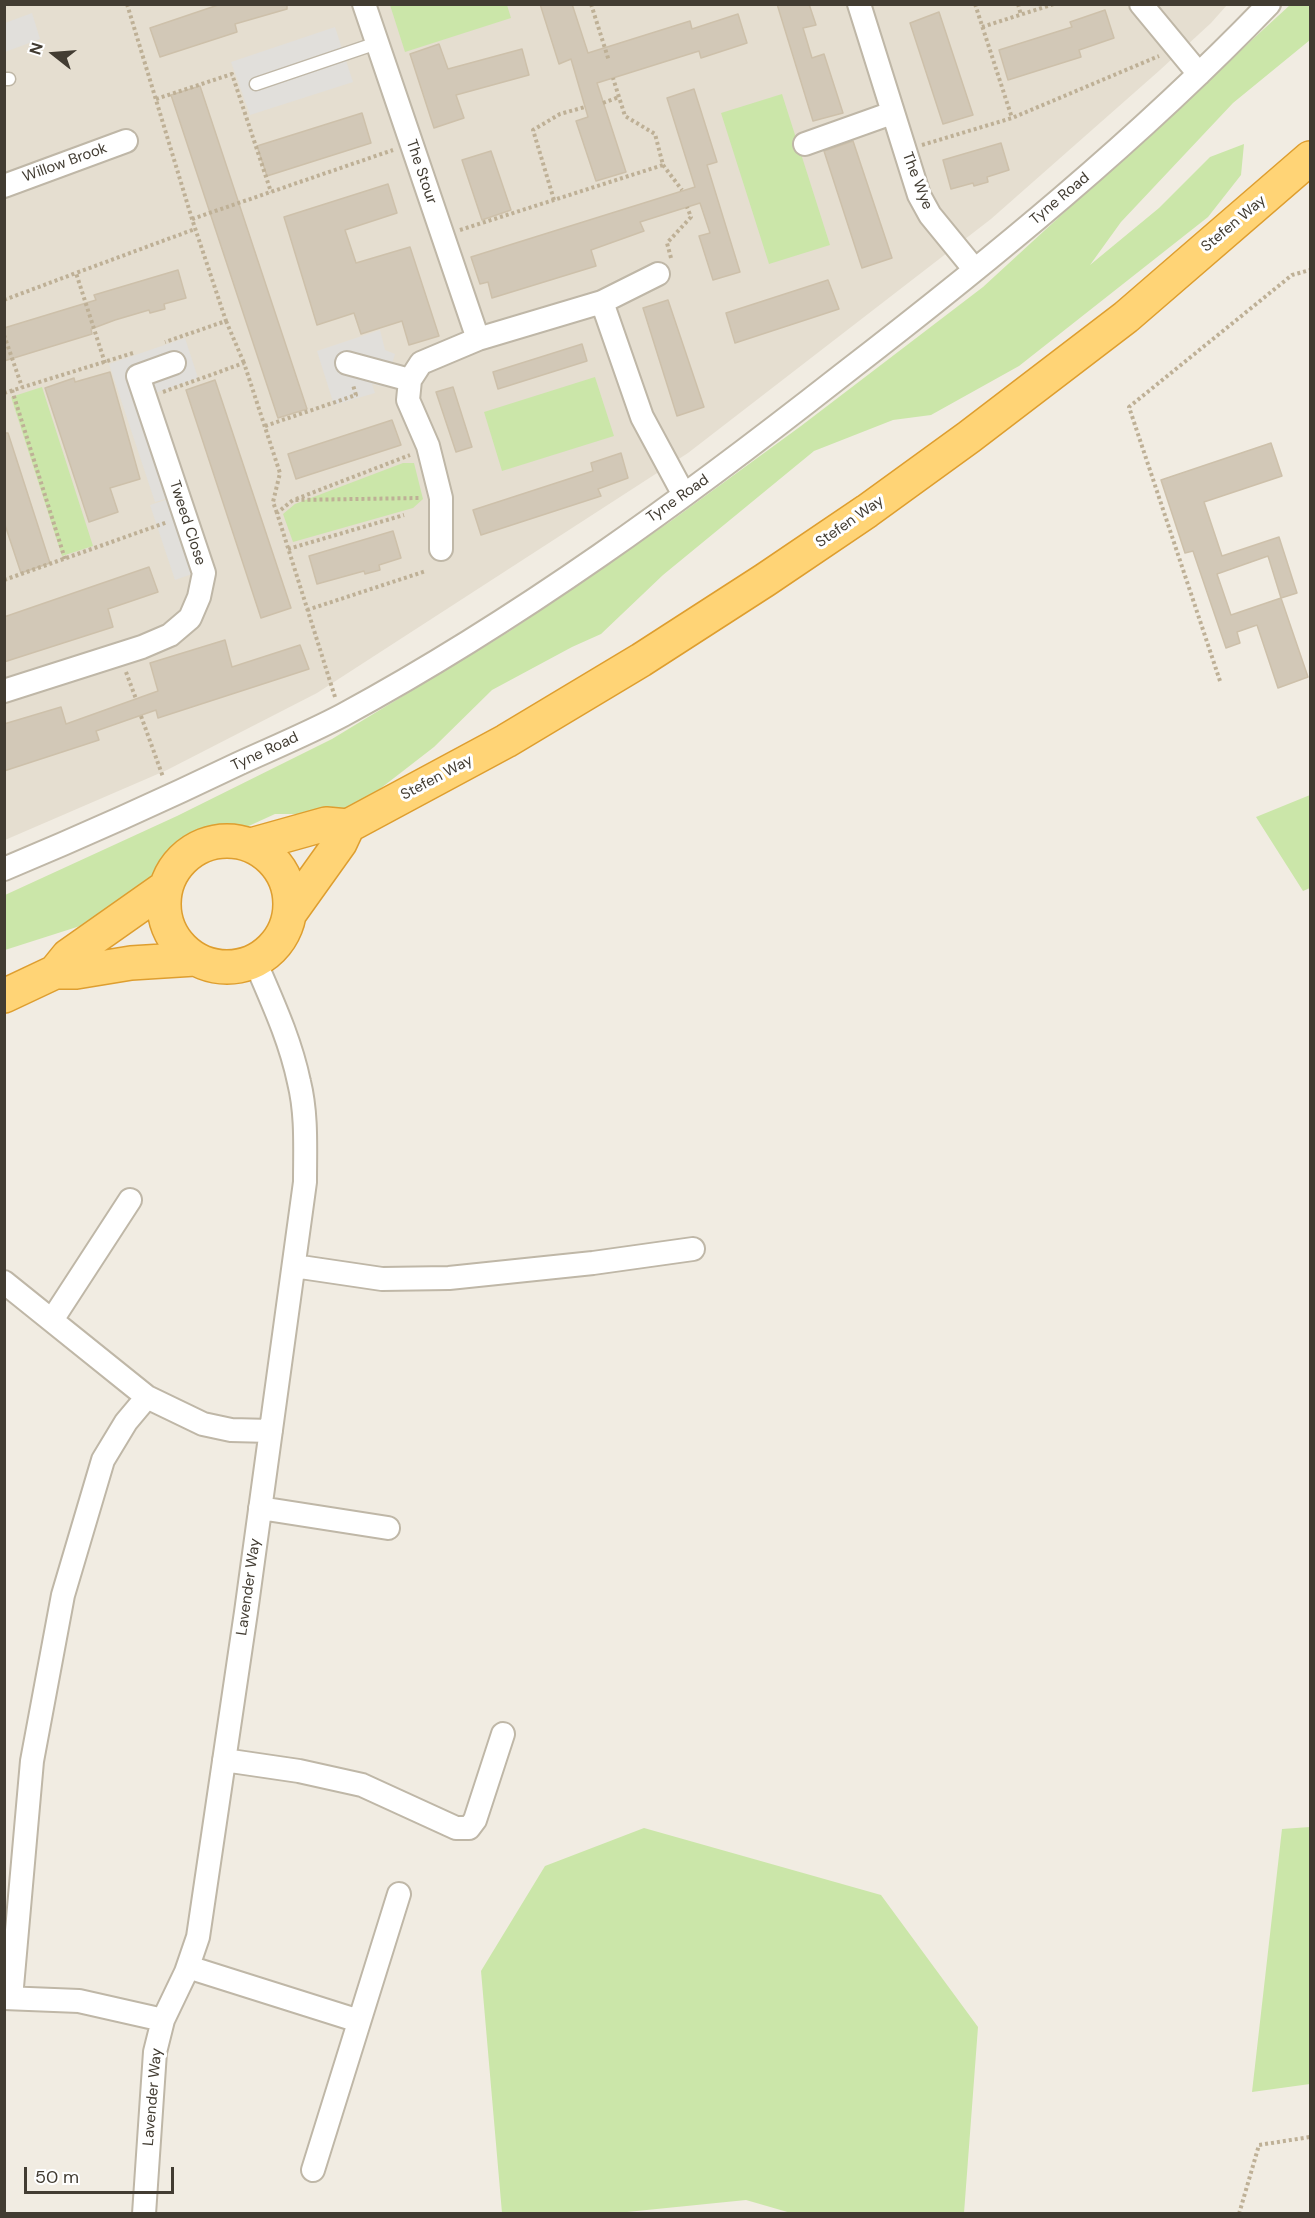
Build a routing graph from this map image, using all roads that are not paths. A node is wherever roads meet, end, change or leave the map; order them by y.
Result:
1 (364, 4) edge
2 (860, 4) edge
3 (1142, 4) edge
4 (1269, 4) edge
5 (376, 43) junction
6 (1199, 74) junction
7 (256, 84) dead end
8 (892, 113) junction
9 (126, 141) dead end
10 (805, 144) dead end
11 (1311, 158) edge
12 (4, 186) edge
13 (975, 270) junction
14 (658, 274) road end
15 (602, 302) junction
16 (478, 339) junction
17 (174, 363) dead end
18 (347, 363) road end
19 (410, 380) junction
20 (684, 495) junction
21 (441, 549) dead end
22 (4, 691) edge
23 (348, 826) junction
24 (251, 845) junction
25 (4, 869) edge
26 (166, 887) junction
27 (290, 913) junction
28 (195, 959) junction
29 (255, 961) junction
30 (55, 972) junction
31 (4, 996) edge
32 (130, 1200) dead end
33 (693, 1249) dead end
34 (294, 1266) junction
35 (4, 1282) edge
36 (52, 1320) junction
37 (147, 1397) junction
38 (271, 1431) junction
39 (260, 1508) junction
40 (388, 1528) dead end
41 (504, 1734) dead end
42 (224, 1760) junction
43 (399, 1894) dead end
44 (188, 1967) junction
45 (8, 1998) edge
46 (163, 2020) junction
47 (359, 2021) junction
48 (313, 2170) dead end
49 (144, 2214) edge

1 - 5 street, The Stour
2 - 8 street, The Wye
3 - 6 street
4 - 6 street, Tyne Road
5 - 7 lane
5 - 16 street, The Stour
6 - 13 street, Tyne Road
8 - 10 street
8 - 13 street, The Wye
9 - 12 street, Willow Brook
11 - 23 highway, Stefen Way
13 - 20 street, Tyne Road
14 - 15 street
15 - 16 street
15 - 20 street
16 - 19 street
17 - 22 street, Tweed Close
18 - 19 street
19 - 21 street
20 - 25 street, Tyne Road
23 - 24 highway, Stefen Way
23 - 27 highway
24 - 26 highway
24 - 27 highway
26 - 28 highway
26 - 30 highway
27 - 29 highway
28 - 29 highway
28 - 30 highway
29 - 34 street, Lavender Way
30 - 31 highway
32 - 36 street
33 - 34 street
34 - 38 street, Lavender Way
35 - 36 street
36 - 37 street
37 - 38 street
37 - 45 street
38 - 39 street, Lavender Way
39 - 40 street
39 - 42 street, Lavender Way
41 - 42 street
42 - 44 street, Lavender Way
43 - 47 street
44 - 46 street, Lavender Way
44 - 47 street
45 - 46 street
46 - 49 street, Lavender Way
47 - 48 street

